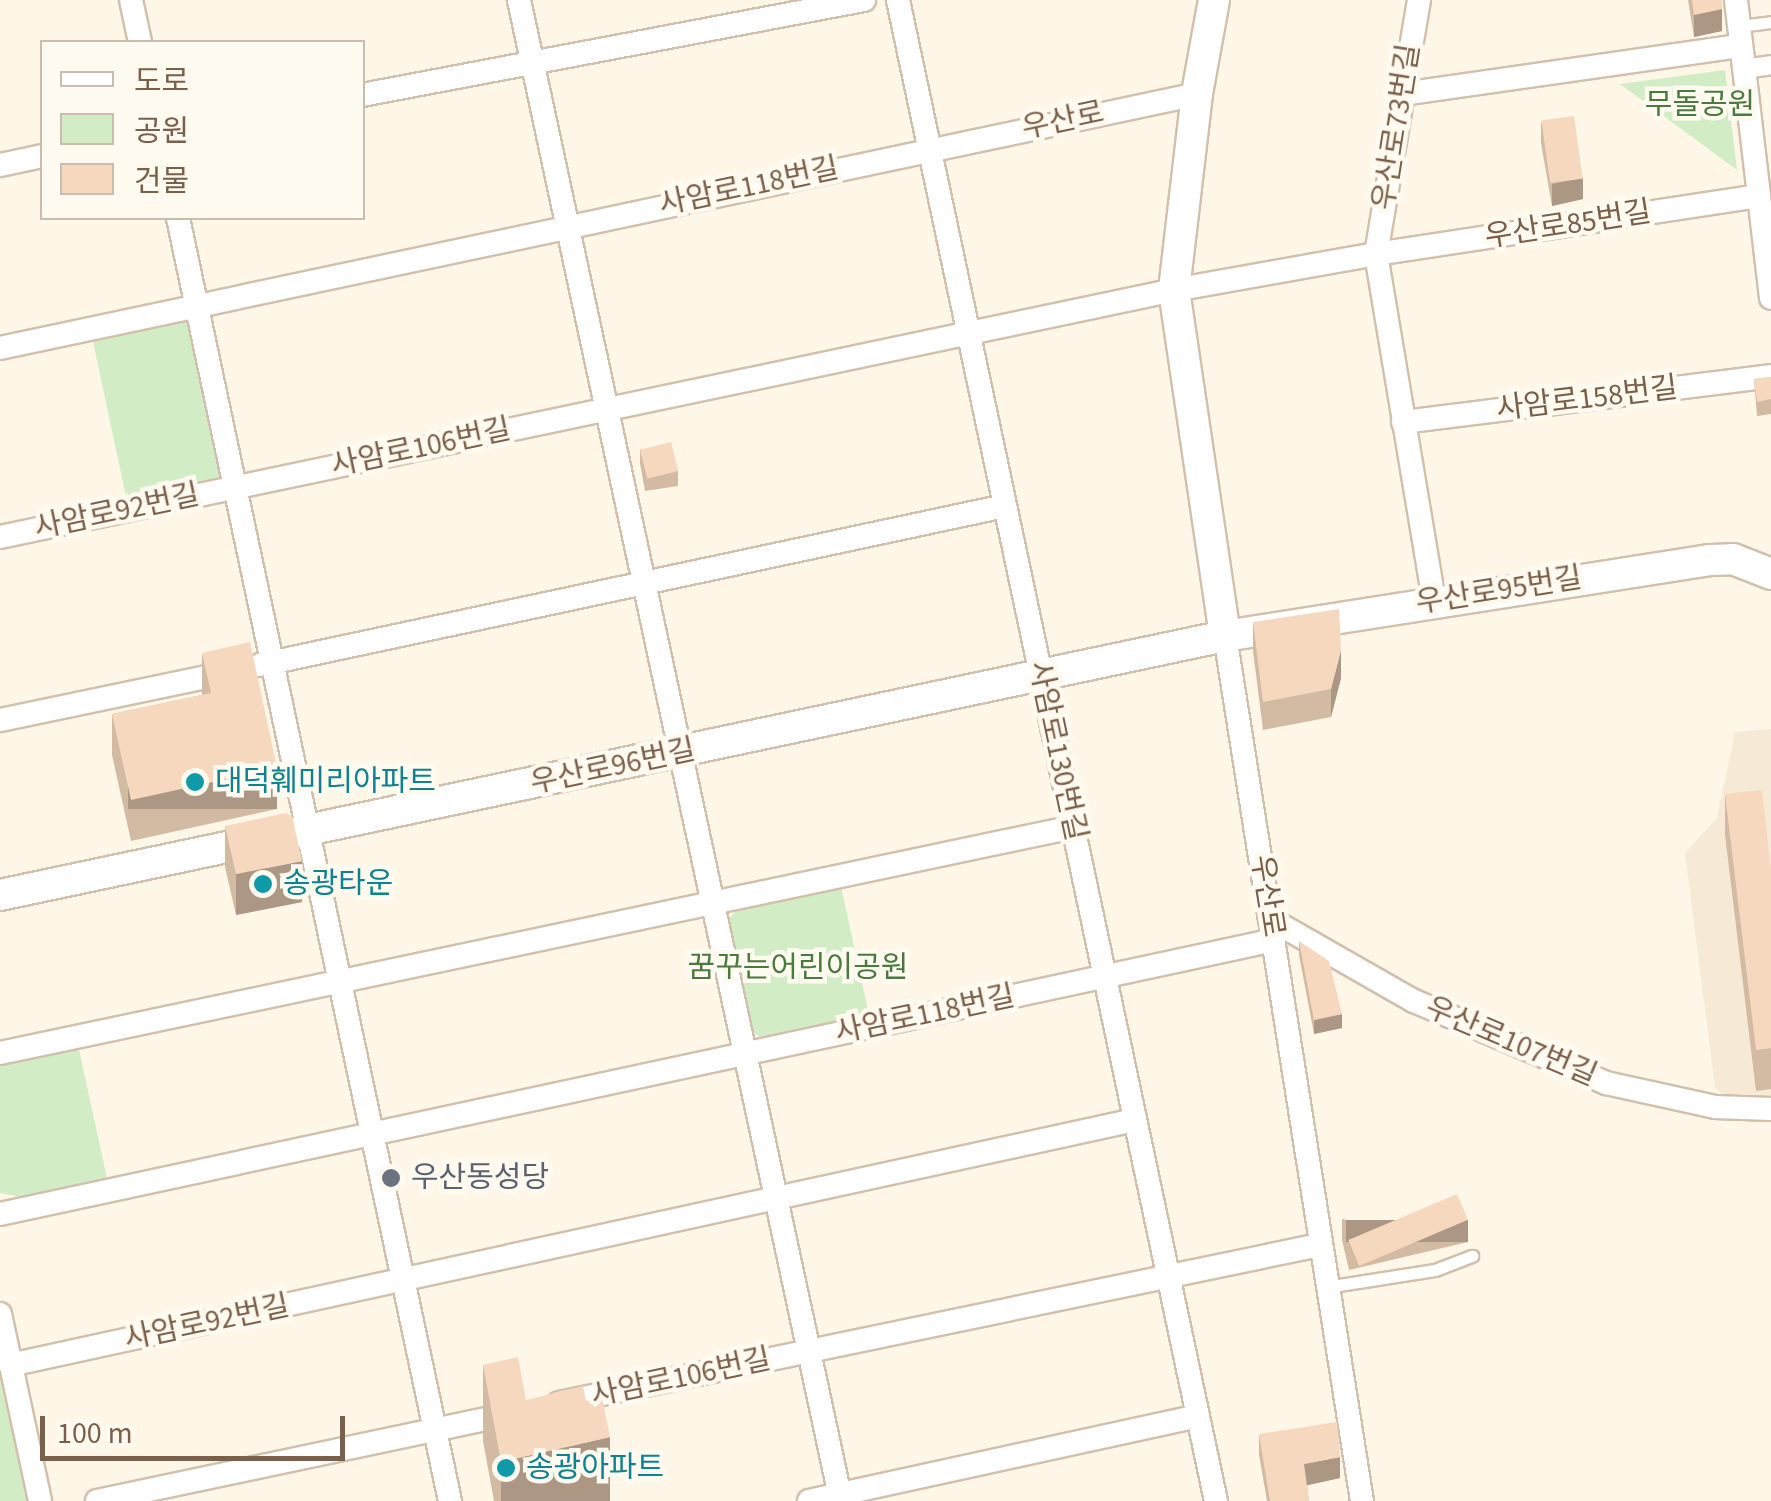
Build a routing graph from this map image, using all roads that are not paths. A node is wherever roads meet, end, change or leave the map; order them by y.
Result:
1 (131, 0) edge
2 (520, 0) edge
3 (864, 0) edge
4 (898, 0) edge
5 (1214, 0) edge
6 (1419, 0) edge
7 (1736, 0) edge
8 (1771, 22) edge
9 (140, 40) edge
10 (1742, 47) junction
11 (533, 63) junction
12 (1771, 65) edge
13 (365, 94) edge
14 (1197, 94) junction
15 (1402, 94) junction
16 (929, 149) junction
17 (40, 156) edge
18 (0, 164) edge
19 (1759, 196) junction
20 (178, 220) edge
21 (568, 225) junction
22 (1376, 254) junction
23 (1174, 290) junction
24 (1771, 298) edge
25 (196, 306) junction
26 (968, 334) junction
27 (0, 348) edge
28 (1771, 376) edge
29 (607, 409) junction
30 (1403, 422) junction
31 (234, 487) junction
32 (1005, 506) junction
33 (0, 537) edge
34 (1771, 574) edge
35 (645, 583) junction
36 (1434, 600) junction
37 (1225, 636) junction
38 (272, 662) junction
39 (1041, 678) junction
40 (0, 720) edge
41 (681, 754) junction
42 (1073, 827) junction
43 (308, 831) junction
44 (0, 894) edge
45 (713, 903) junction
46 (1272, 929) junction
47 (1104, 976) junction
48 (340, 982) junction
49 (0, 1053) edge
50 (745, 1054) junction
51 (1771, 1108) edge
52 (1135, 1120) junction
53 (372, 1134) junction
54 (776, 1198) junction
55 (0, 1214) edge
56 (1319, 1245) junction
57 (1472, 1256) dead end
58 (1168, 1276) junction
59 (403, 1280) junction
60 (1326, 1287) junction
61 (0, 1314) edge
62 (810, 1351) junction
63 (10, 1365) junction
64 (1198, 1416) junction
65 (435, 1429) junction
66 (840, 1498) edge
67 (40, 1501) edge
68 (97, 1501) edge
69 (450, 1501) edge
70 (809, 1501) edge
71 (1216, 1501) edge
72 (1362, 1501) edge

1 - 9 street
2 - 11 street
3 - 11 street
4 - 16 street, 사암로130번길
5 - 14 street, 우산로
6 - 15 street, 우산로73번길
7 - 10 street
8 - 10 lane
10 - 12 street
10 - 15 street
10 - 19 street
11 - 13 street
11 - 21 street
14 - 16 street, 우산로
14 - 23 street, 우산로
15 - 22 street, 우산로73번길
16 - 21 street, 사암로118번길
16 - 26 street, 사암로130번길
17 - 18 street
19 - 22 street, 우산로85번길
19 - 24 street
20 - 25 street
21 - 25 street
21 - 29 street
22 - 23 street, 우산로85번길
22 - 30 street
23 - 26 street
23 - 37 street, 우산로
25 - 27 street
25 - 31 street
26 - 29 street
26 - 32 street, 사암로130번길
28 - 30 street, 사암로158번길
29 - 31 street, 사암로106번길
29 - 35 street
30 - 36 street
31 - 33 street, 사암로92번길
31 - 38 street
32 - 35 street
32 - 39 street, 사암로130번길
34 - 36 street, 우산로95번길
35 - 38 street
35 - 41 street
36 - 37 street, 우산로95번길
37 - 39 street, 우산로96번길
37 - 46 street, 우산로
38 - 40 street
38 - 43 street
39 - 41 street, 우산로96번길
39 - 42 street, 사암로130번길
41 - 43 street, 우산로96번길
41 - 45 street
42 - 45 street
42 - 47 street, 사암로130번길
43 - 44 street, 우산로96번길
43 - 48 street
45 - 48 street
45 - 50 street
46 - 47 street, 사암로118번길
46 - 51 street, 우산로107번길
46 - 56 street, 우산로
47 - 50 street, 사암로118번길
47 - 52 street, 사암로130번길
48 - 49 street
48 - 53 street
50 - 53 street
50 - 54 street
52 - 54 street
52 - 58 street, 사암로130번길
53 - 55 street
53 - 59 street
54 - 59 street
54 - 62 street
56 - 58 street
56 - 60 street, 우산로
57 - 60 lane
58 - 62 street
58 - 64 street, 사암로130번길
59 - 63 street, 사암로92번길
59 - 65 street
60 - 72 street, 우산로
61 - 63 street
62 - 65 street, 사암로106번길
62 - 66 street
63 - 67 street
64 - 66 street
64 - 71 street, 사암로130번길
65 - 68 street
65 - 69 street
66 - 70 street

